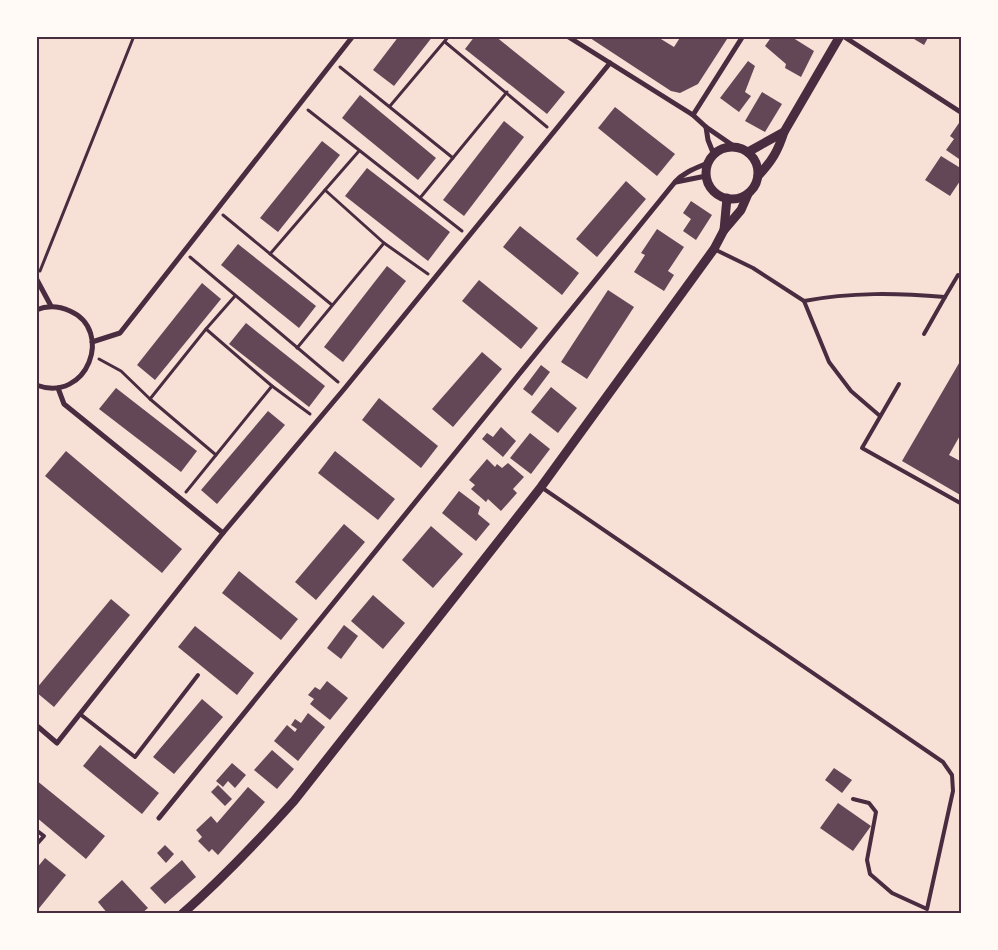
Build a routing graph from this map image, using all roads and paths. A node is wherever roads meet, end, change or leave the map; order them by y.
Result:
1 (134, 36) edge
2 (354, 36) edge
3 (449, 36) edge
4 (567, 36) edge
5 (742, 36) edge
6 (842, 36) edge
7 (445, 42) junction
8 (333, 62) junction
9 (610, 63) junction
10 (506, 92) junction
11 (300, 104) junction
12 (390, 106) junction
13 (962, 113) edge
14 (693, 115) junction
15 (706, 127) junction
16 (554, 132) junction
17 (784, 132) junction
18 (735, 147) junction
19 (359, 150) junction
20 (748, 152) junction
21 (714, 155) junction
22 (453, 158) junction
23 (708, 163) junction
24 (706, 176) junction
25 (758, 176) junction
26 (675, 182) junction
27 (326, 190) junction
28 (748, 194) junction
29 (420, 198) junction
30 (727, 198) junction
31 (216, 210) junction
32 (724, 230) junction
33 (468, 236) junction
34 (384, 243) junction
35 (714, 249) junction
36 (184, 252) junction
37 (270, 254) junction
38 (962, 277) edge
39 (36, 278) edge
40 (434, 278) junction
41 (235, 296) junction
42 (944, 297) junction
43 (804, 301) junction
44 (332, 305) junction
45 (51, 306) junction
46 (36, 310) edge
47 (206, 329) junction
48 (924, 334) dead end
49 (92, 342) junction
50 (297, 348) junction
51 (92, 354) junction
52 (899, 384) dead end
53 (36, 385) edge
54 (272, 386) junction
55 (58, 388) junction
56 (345, 388) junction
57 (150, 399) junction
58 (880, 416) junction
59 (318, 420) junction
60 (216, 455) junction
61 (541, 487) junction
62 (181, 499) junction
63 (962, 504) edge
64 (222, 533) junction
65 (198, 675) dead end
66 (80, 714) junction
67 (36, 725) edge
68 (853, 799) dead end
69 (159, 818) dead end
70 (36, 830) edge
71 (36, 845) edge
72 (182, 914) edge

1 - 39 path
2 - 8 street
3 - 7 path
4 - 9 street
5 - 14 street
6 - 13 street
6 - 17 street
7 - 10 path
7 - 12 path
8 - 11 street
8 - 12 path
9 - 14 street
9 - 16 street
10 - 16 path
10 - 22 path
11 - 19 path
11 - 31 street
12 - 22 path
14 - 15 street
15 - 18 street
15 - 21 street
16 - 33 street
17 - 20 street
17 - 25 street
18 - 20 street
18 - 21 street
19 - 27 path
19 - 29 path
20 - 25 street
21 - 23 street
22 - 29 path
23 - 24 street
23 - 26 street
24 - 26 street
24 - 30 street
25 - 28 street
26 - 69 street
27 - 34 path
27 - 37 path
28 - 30 street
28 - 32 street
29 - 33 path
30 - 32 street
31 - 36 street
31 - 37 path
32 - 35 street
33 - 40 street
34 - 40 path
34 - 44 path
35 - 43 lane
35 - 61 street
36 - 41 path
36 - 49 street
37 - 44 path
38 - 42 lane
39 - 45 street
40 - 56 street
41 - 47 path
41 - 50 path
42 - 43 lane
42 - 48 lane
43 - 58 lane
44 - 50 path
45 - 46 street
45 - 49 street
47 - 54 path
47 - 57 path
49 - 51 street
50 - 56 path
51 - 55 street
51 - 57 path
52 - 58 lane
53 - 55 street
54 - 59 path
54 - 60 path
55 - 62 street
56 - 59 street
57 - 60 path
58 - 63 lane
59 - 64 street
60 - 62 path
61 - 68 lane
61 - 72 street
62 - 64 street
64 - 66 street
65 - 66 lane
66 - 67 street
70 - 71 lane

